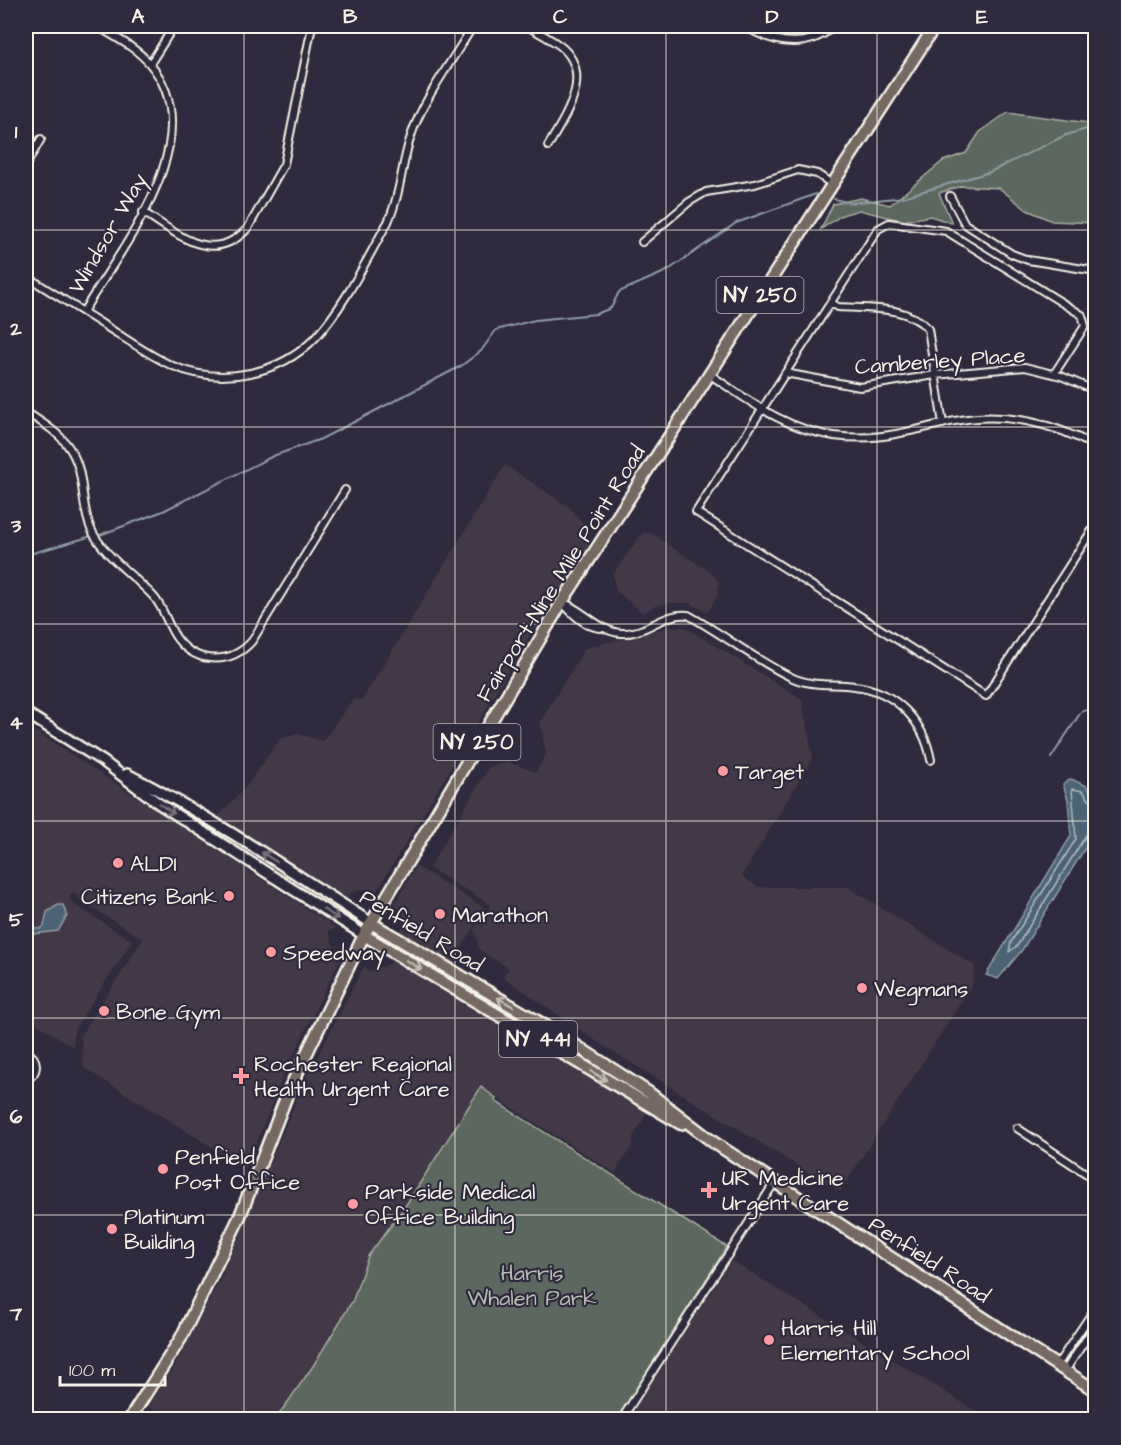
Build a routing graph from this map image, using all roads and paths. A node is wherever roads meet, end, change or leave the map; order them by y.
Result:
1 (97, 26) edge
2 (174, 26) edge
3 (312, 26) edge
4 (472, 26) edge
5 (527, 26) edge
6 (744, 26) edge
7 (834, 26) edge
8 (935, 26) edge
9 (150, 64) junction
10 (41, 139) dead end
11 (548, 146) dead end
12 (26, 165) edge
13 (832, 184) junction
14 (950, 196) dead end
15 (143, 212) junction
16 (642, 242) dead end
17 (1095, 271) edge
18 (26, 276) edge
19 (831, 303) junction
20 (83, 312) junction
21 (785, 373) junction
22 (709, 374) junction
23 (935, 375) junction
24 (1054, 375) junction
25 (1095, 391) edge
26 (761, 409) junction
27 (26, 412) edge
28 (943, 424) junction
29 (1095, 447) edge
30 (345, 490) dead end
31 (1095, 524) edge
32 (562, 603) junction
33 (26, 713) edge
34 (932, 760) dead end
35 (104, 762) junction
36 (371, 923) junction
37 (364, 935) junction
38 (26, 1052) edge
39 (26, 1081) edge
40 (1017, 1128) dead end
41 (713, 1142) junction
42 (1095, 1180) edge
43 (775, 1182) junction
44 (1095, 1307) edge
45 (1095, 1324) edge
46 (1061, 1368) junction
47 (1095, 1390) edge
48 (129, 1419) edge
49 (621, 1419) edge

1 - 9 street, Windsor Way
2 - 9 street
3 - 15 street
4 - 20 street
5 - 11 street
6 - 7 street
8 - 13 main road, Fairport-Nine Mile Point Road / NY 250
9 - 15 street, Windsor Way
10 - 12 street
13 - 16 street
13 - 22 main road, Fairport-Nine Mile Point Road / NY 250
14 - 17 street
15 - 20 street, Windsor Way
18 - 20 street
19 - 21 street
19 - 23 street
19 - 24 street
21 - 23 street, Camberley Place
21 - 26 street
22 - 26 street
22 - 32 main road, Fairport-Nine Mile Point Road / NY 250
23 - 24 street, Camberley Place
23 - 28 street
24 - 25 street, Camberley Place
26 - 28 street
26 - 31 street
27 - 30 street
28 - 29 street
32 - 34 street
32 - 36 main road, Fairport-Nine Mile Point Road / NY 250
33 - 35 main road, Penfield Road / NY 441
36 -> 35 main road, Penfield Road / NY 441
35 -> 37 main road, Penfield Road / NY 441
36 - 37 main road, Fairport-Nine Mile Point Road / NY 250
41 -> 36 main road, Penfield Road / NY 441
37 -> 41 main road, Penfield Road / NY 441
37 - 48 main road, Fairport-Nine Mile Point Road / NY 250
38 - 39 street
40 - 42 street
41 - 43 main road, Penfield Road / NY 441
43 - 46 main road, Penfield Road / NY 441
43 - 49 street
44 - 46 street
45 - 46 street
46 - 47 main road, Penfield Road / NY 441

